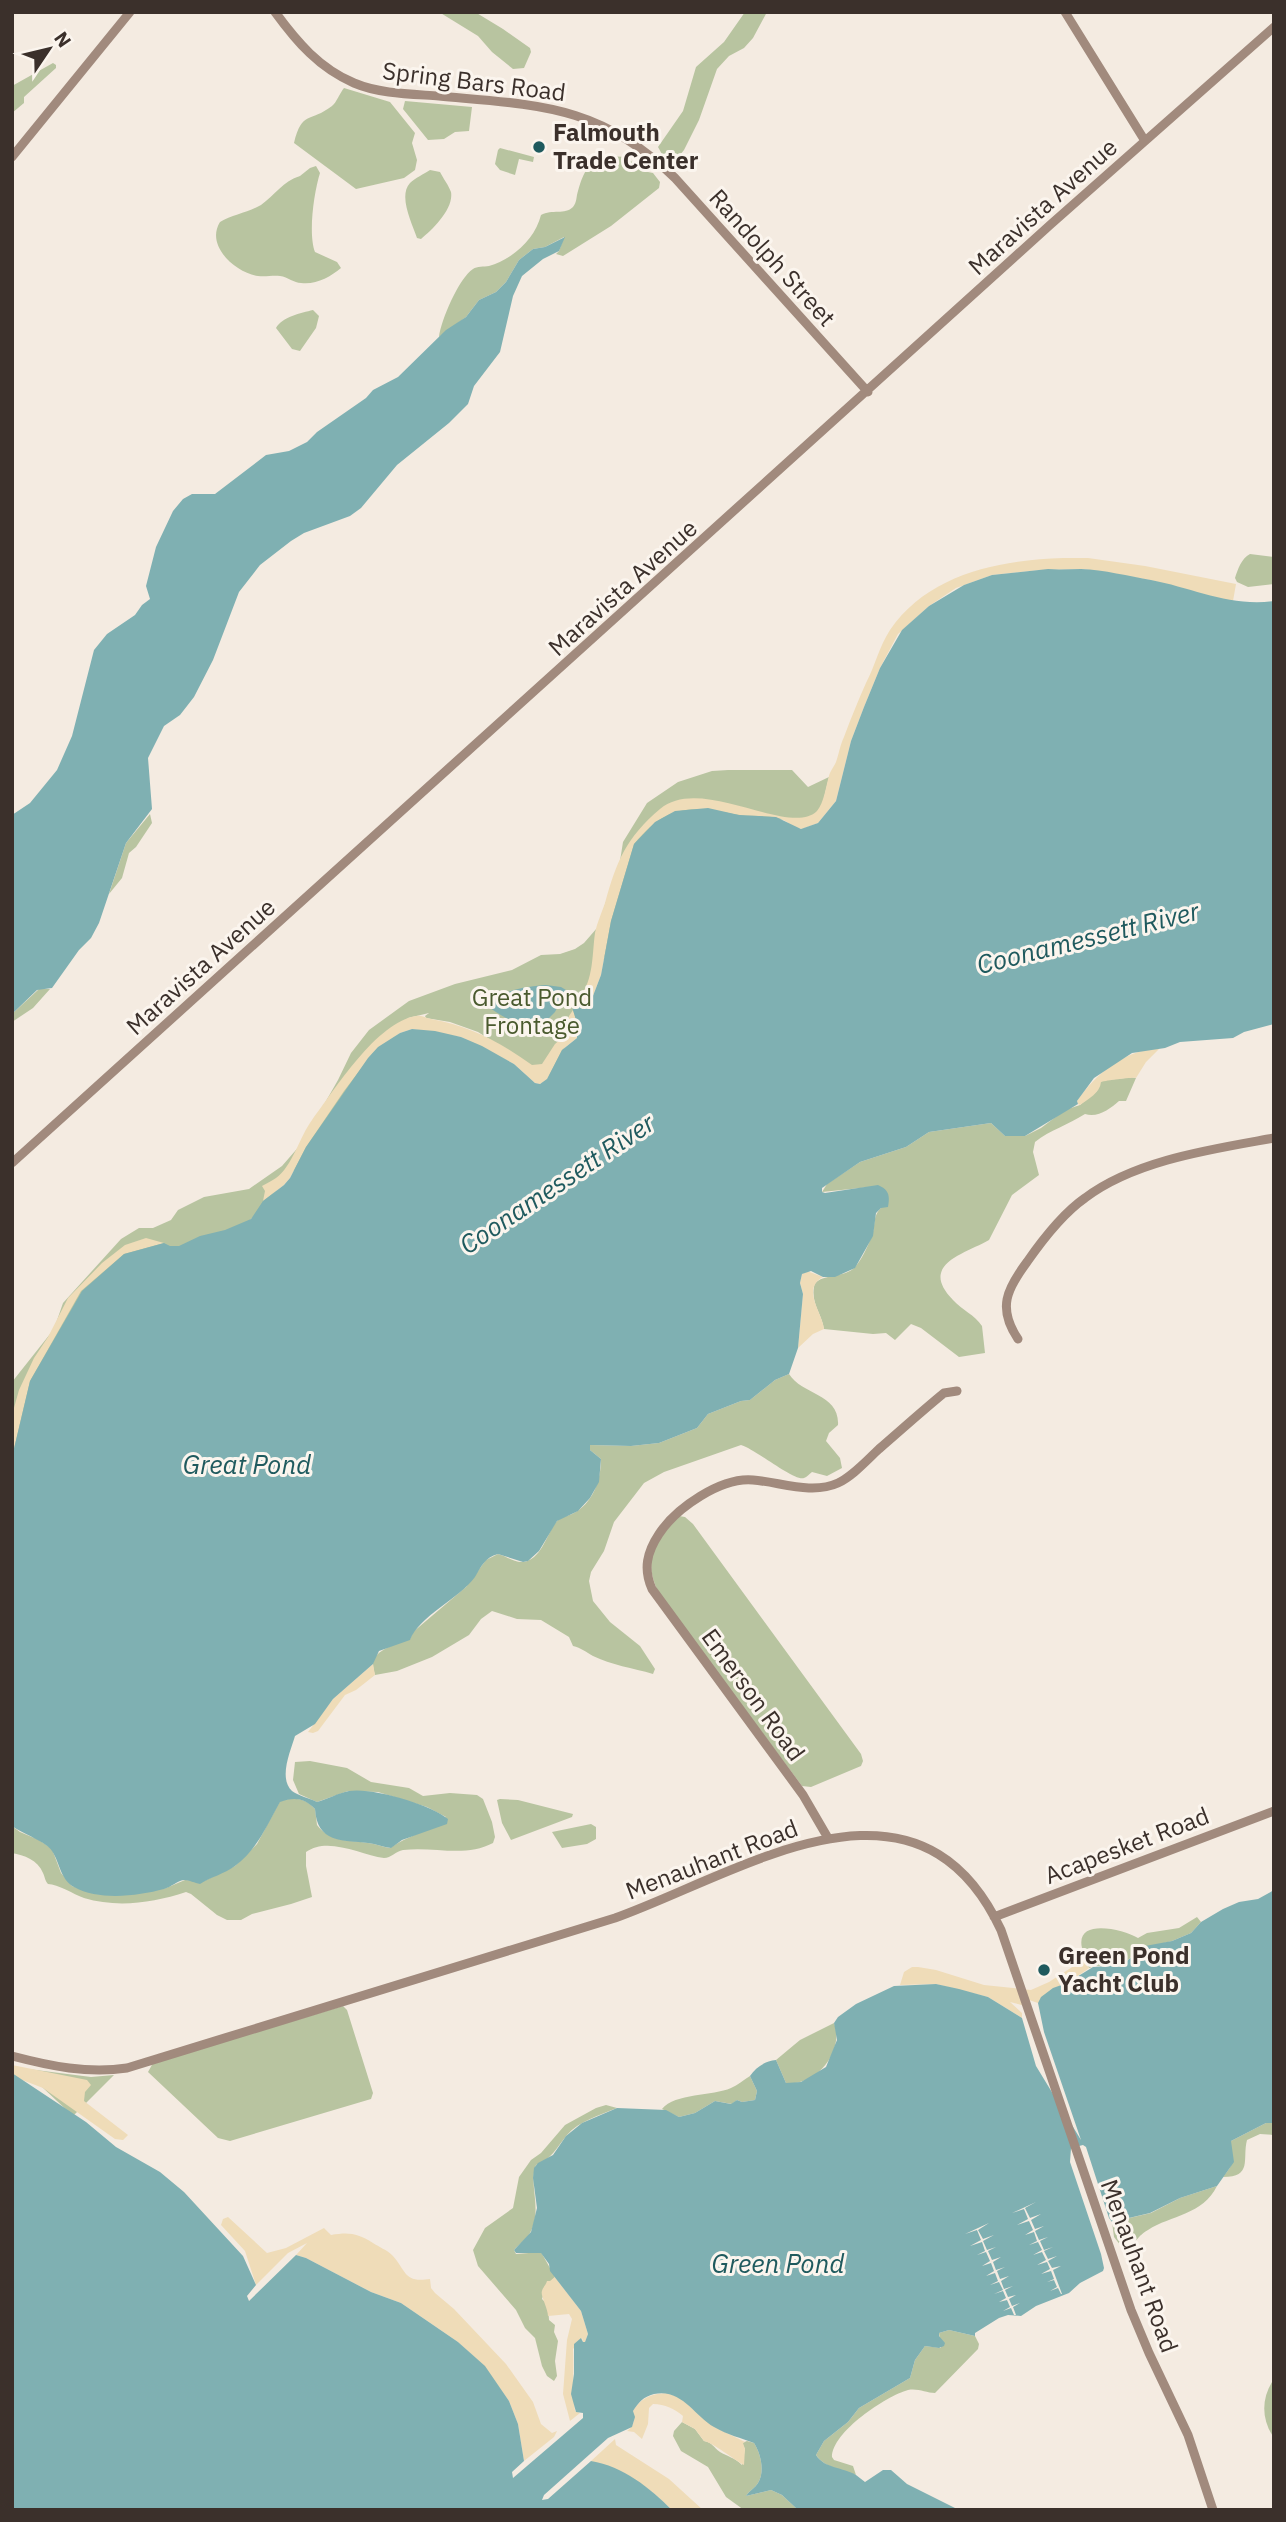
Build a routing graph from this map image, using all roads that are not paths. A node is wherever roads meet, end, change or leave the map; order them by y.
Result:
1 (130, 12) edge
2 (275, 12) edge
3 (1065, 12) edge
4 (1274, 27) edge
5 (1145, 141) junction
6 (646, 152) joint
7 (12, 157) edge
8 (868, 392) junction
9 (1274, 1138) edge
10 (12, 1163) edge
11 (1018, 1339) dead end
12 (957, 1391) dead end
13 (1274, 1811) edge
14 (828, 1838) junction
15 (994, 1917) junction
16 (12, 2056) edge
17 (1213, 2510) edge

1 - 7 main road
2 - 6 main road, Spring Bars Road
3 - 5 main road, Maravista Avenue
4 - 5 main road
5 - 8 main road, Maravista Avenue
6 - 8 main road, Randolph Street
8 - 10 main road, Maravista Avenue
9 - 11 main road
12 - 14 main road, Emerson Road
13 - 15 main road, Acapesket Road
14 - 15 main road, Menauhant Road
14 - 16 main road, Menauhant Road
15 - 17 main road, Menauhant Road

